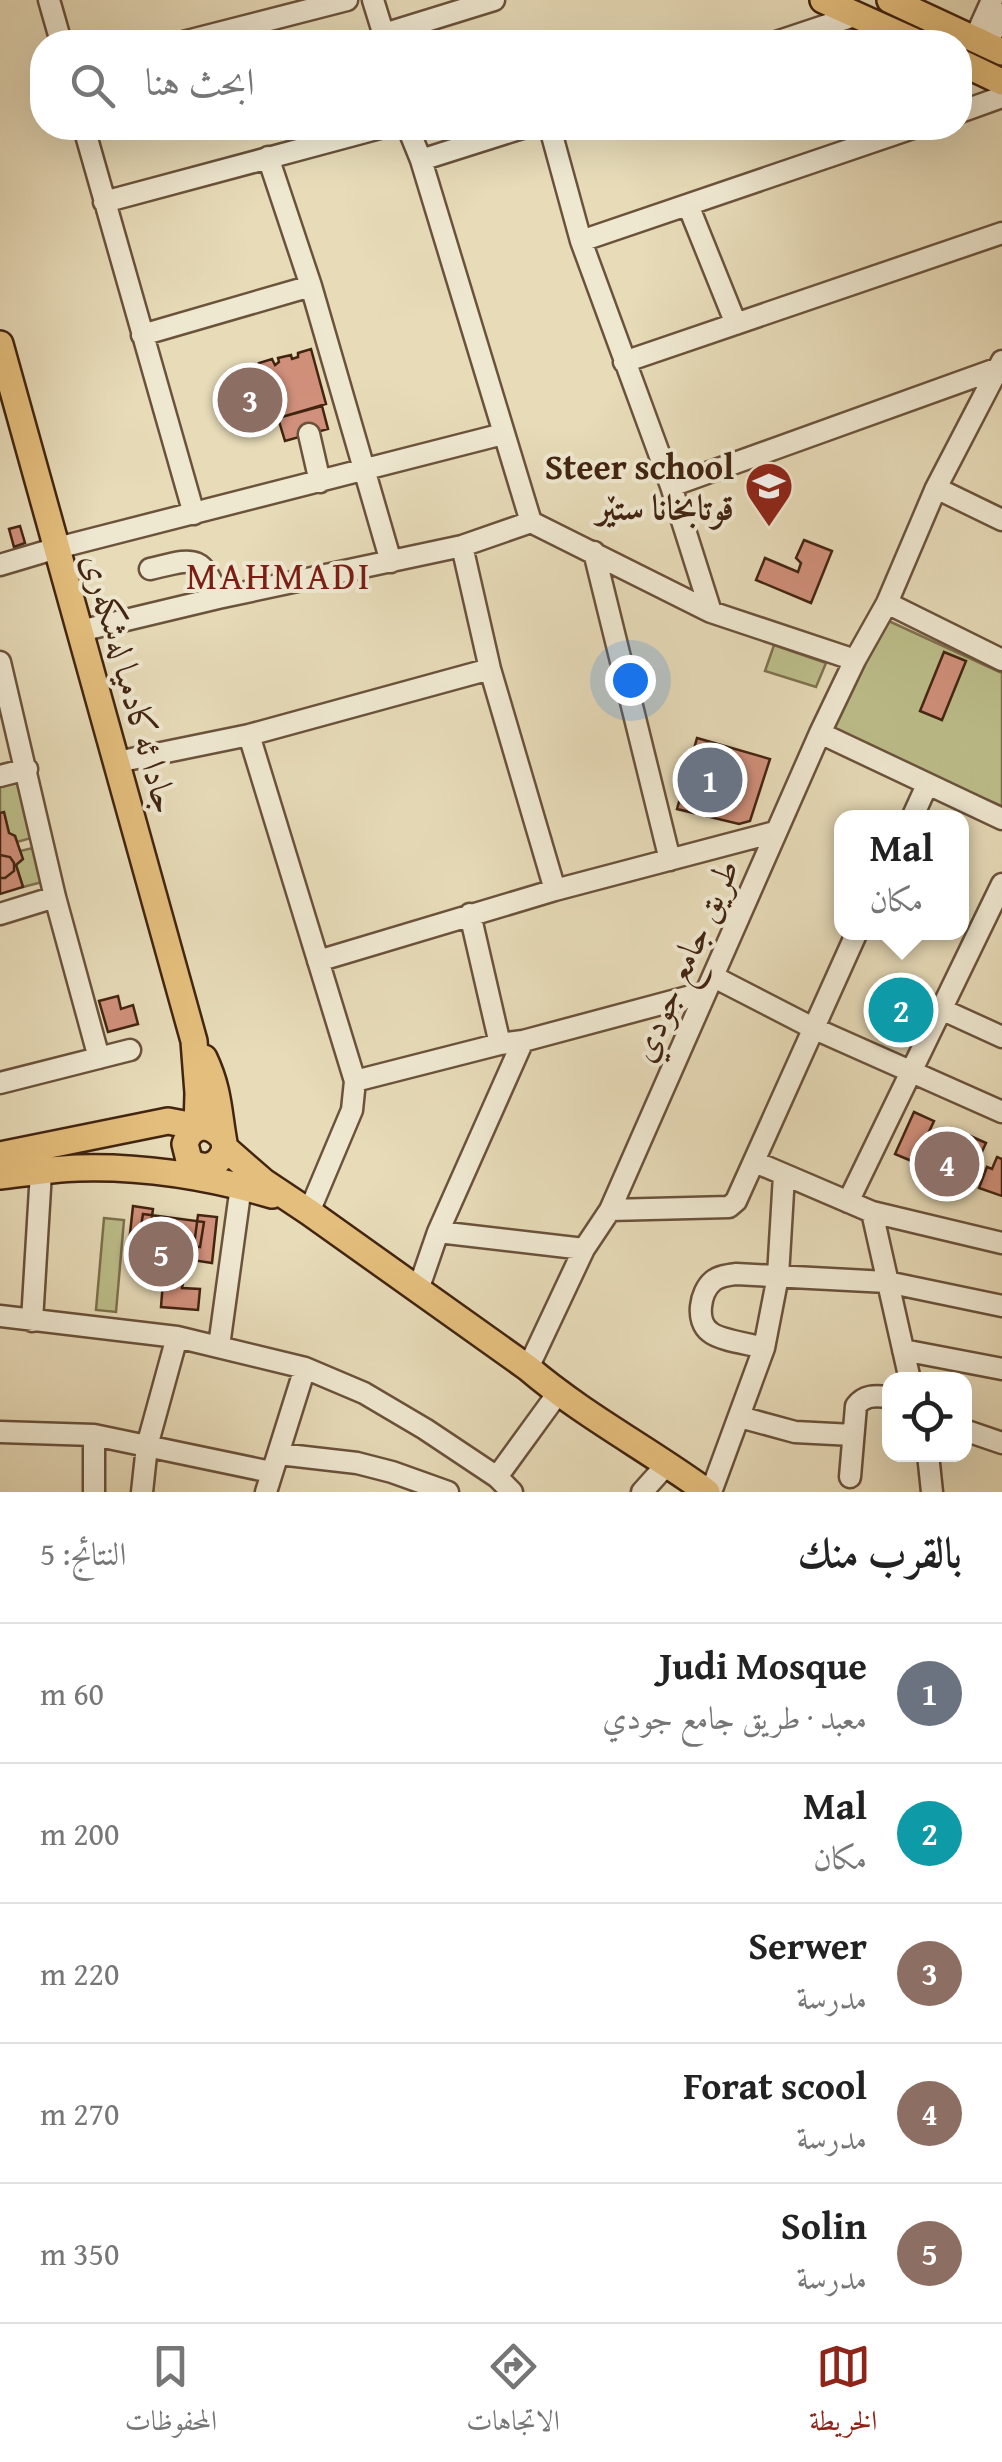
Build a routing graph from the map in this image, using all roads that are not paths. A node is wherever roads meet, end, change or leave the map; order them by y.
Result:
1 (50, 0) edge
2 (347, 0) edge
3 (373, 0) edge
4 (494, 0) edge
5 (823, 0) edge
6 (890, 0) edge
7 (992, 0) edge
8 (857, 16) junction
9 (1002, 16) edge
10 (58, 30) edge
11 (230, 30) edge
12 (383, 30) edge
13 (409, 30) edge
14 (813, 30) edge
15 (889, 30) edge
16 (953, 30) edge
17 (987, 46) edge
18 (972, 68) edge
19 (1002, 82) edge
20 (1002, 98) edge
21 (972, 108) edge
22 (87, 140) edge
23 (332, 140) edge
24 (413, 140) edge
25 (484, 140) edge
26 (553, 140) edge
27 (877, 140) edge
28 (268, 156) junction
29 (421, 160) junction
30 (104, 202) junction
31 (688, 204) junction
32 (1002, 233) edge
33 (581, 241) junction
34 (311, 286) junction
35 (736, 324) junction
36 (142, 335) junction
37 (0, 344) edge
38 (624, 362) junction
39 (1001, 364) edge
40 (308, 434) dead end
41 (503, 434) junction
42 (366, 470) junction
43 (320, 482) junction
44 (671, 486) junction
45 (936, 488) junction
46 (194, 514) junction
47 (1002, 520) edge
48 (531, 522) junction
49 (462, 546) junction
50 (57, 548) junction
51 (594, 552) junction
52 (391, 562) junction
53 (0, 565) edge
54 (150, 569) dead end
55 (218, 598) junction
56 (887, 603) junction
57 (712, 612) junction
58 (80, 631) junction
59 (855, 660) junction
60 (1002, 660) edge
61 (0, 662) edge
62 (490, 668) junction
63 (820, 733) junction
64 (248, 735) junction
65 (117, 762) junction
66 (26, 769) junction
67 (0, 776) edge
68 (927, 785) junction
69 (916, 810) edge
70 (1002, 819) edge
71 (775, 832) junction
72 (670, 860) junction
73 (1002, 884) edge
74 (555, 890) junction
75 (55, 898) junction
76 (0, 914) edge
77 (470, 914) junction
78 (993, 925) edge
79 (854, 940) edge
80 (318, 961) junction
81 (710, 984) junction
82 (943, 1010) junction
83 (812, 1028) junction
84 (1002, 1037) edge
85 (523, 1041) junction
86 (500, 1044) junction
87 (130, 1050) dead end
88 (99, 1058) junction
89 (913, 1072) junction
90 (355, 1082) junction
91 (0, 1083) edge
92 (1002, 1112) edge
93 (208, 1146) junction
94 (0, 1155) edge
95 (754, 1162) junction
96 (41, 1172) junction
97 (171, 1174) junction
98 (784, 1175) junction
99 (0, 1176) edge
100 (241, 1186) junction
101 (285, 1198) junction
102 (848, 1202) junction
103 (610, 1210) junction
104 (309, 1212) junction
105 (872, 1212) junction
106 (438, 1232) junction
107 (1002, 1243) edge
108 (584, 1249) junction
109 (778, 1276) junction
110 (887, 1282) junction
111 (418, 1290) junction
112 (1002, 1306) edge
113 (0, 1316) edge
114 (32, 1321) junction
115 (176, 1337) junction
116 (219, 1346) junction
117 (764, 1348) junction
118 (903, 1350) junction
119 (305, 1368) junction
120 (528, 1368) junction
121 (1002, 1369) edge
122 (908, 1372) edge
123 (558, 1393) junction
124 (882, 1397) edge
125 (740, 1417) junction
126 (0, 1432) edge
127 (972, 1433) edge
128 (94, 1436) junction
129 (854, 1436) junction
130 (1002, 1443) edge
131 (147, 1446) junction
132 (930, 1462) edge
133 (668, 1463) junction
134 (272, 1473) edge
135 (850, 1477) dead end
136 (505, 1485) edge
137 (939, 1490) edge
138 (94, 1492) edge
139 (142, 1492) edge
140 (448, 1492) edge
141 (642, 1492) edge
142 (709, 1492) edge

1 - 10 street
2 - 11 street
3 - 12 street
4 - 13 street
5 - 8 main road
6 - 16 main road
7 - 17 street
8 - 14 street
8 - 15 main road
9 - 17 street
18 - 19 main road
20 - 21 street
22 - 30 street
23 - 28 street
24 - 29 street
25 - 29 street
26 - 33 street
27 - 31 street
28 - 30 street
28 - 34 street
29 - 41 street
30 - 36 street
31 - 33 street
31 - 35 street
32 - 35 street
33 - 38 street
34 - 36 street
34 - 42 street
35 - 38 street
36 - 46 street
37 - 50 main road, جادا ئه‌كادميا له‌شكه‌رى
38 - 44 street
39 - 44 street
39 - 45 street, طريق جامع جودي
40 - 43 street
41 - 42 street
41 - 48 street
42 - 43 street
42 - 52 street
43 - 46 street
44 - 57 street
45 - 47 street
45 - 56 street, طريق جامع جودي
46 - 50 street
48 - 49 street
48 - 51 street
49 - 52 street
49 - 62 street
50 - 53 street
50 - 58 main road, جادا ئه‌كادميا له‌شكه‌رى
51 - 57 street
51 - 72 street
52 - 55 street
54 - 55 street
55 - 58 street
56 - 59 street, طريق جامع جودي
56 - 60 street
57 - 59 street
58 - 65 main road, جادا ئه‌كادميا له‌شكه‌رى
59 - 63 street, طريق جامع جودي
61 - 66 street
62 - 64 street
62 - 74 street
63 - 68 street
63 - 71 street, طريق جامع جودي
64 - 65 street
64 - 80 street
65 - 93 main road, جادا ئه‌كادميا له‌شكه‌رى
66 - 67 street
66 - 75 street
68 - 69 street
68 - 70 street
71 - 72 street
71 - 81 street, طريق جامع جودي
72 - 74 street
73 - 78 street
74 - 77 street
75 - 76 street
75 - 88 street
77 - 80 street
77 - 86 street
78 - 82 street
79 - 83 street
80 - 90 street
81 - 83 street
81 - 85 street
81 - 103 street, طريق جامع جودي
82 - 84 street
82 - 89 street
83 - 89 street
83 - 95 street
85 - 86 street
85 - 106 street
86 - 90 street
87 - 88 street
88 - 91 street
89 - 92 street
89 - 102 street
90 - 104 street
93 - 94 main road
93 - 97 main road
93 - 100 main road
93 - 101 main road
95 - 98 street
95 - 103 street
96 - 97 main road
96 - 99 main road
96 - 114 street
97 - 100 main road
98 - 102 street
98 - 109 street
100 - 101 main road
100 - 116 street
101 - 104 main road
102 - 105 street
103 - 108 street, طريق جامع جودي
104 - 111 main road
105 - 107 street
105 - 110 street
106 - 108 street
106 - 111 street
108 - 120 street, طريق جامع جودي
109 - 110 street
109 - 117 street
109 - 117 street
110 - 112 street
110 - 118 street
111 - 120 main road
113 - 114 street
114 - 115 street
115 - 116 street
115 - 131 street
116 - 119 street
117 - 125 street
118 - 121 street
118 - 122 street
119 - 134 street
119 - 136 street
120 - 123 main road
123 - 133 main road
123 - 136 street
124 - 129 street
125 - 129 street
125 - 142 street
126 - 128 street
127 - 130 street
128 - 131 street
128 - 138 street
129 - 135 street
131 - 134 street
131 - 139 street
132 - 137 street
133 - 141 street
133 - 142 main road
134 - 140 street

